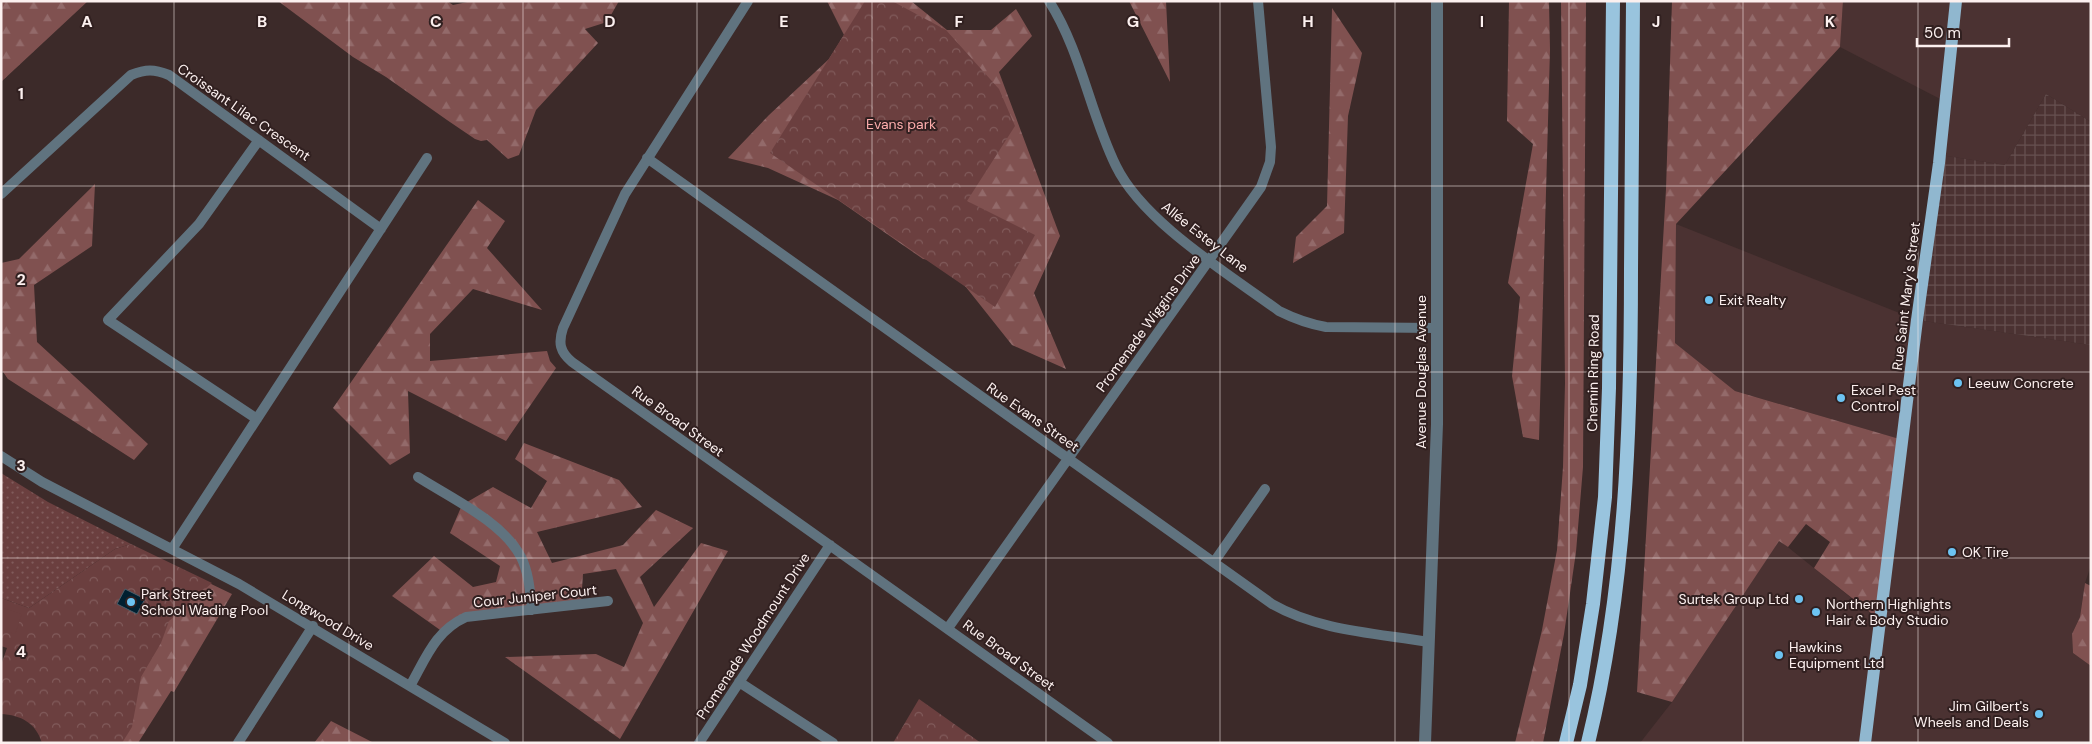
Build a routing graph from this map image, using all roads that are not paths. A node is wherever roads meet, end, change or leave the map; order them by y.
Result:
1 (748, 1) edge
2 (1048, 1) edge
3 (1258, 1) edge
4 (1436, 1) edge
5 (1613, 1) edge
6 (1633, 1) edge
7 (1956, 1) edge
8 (259, 140) junction
9 (426, 158) dead end
10 (647, 158) junction
11 (1, 194) edge
12 (381, 229) junction
13 (1209, 260) junction
14 (1437, 328) junction
15 (257, 419) junction
16 (1, 456) edge
17 (1068, 459) junction
18 (418, 477) dead end
19 (1265, 490) dead end
20 (830, 544) junction
21 (172, 549) junction
22 (1214, 562) junction
23 (608, 601) dead end
24 (532, 610) junction
25 (312, 626) junction
26 (948, 628) junction
27 (1429, 642) junction
28 (740, 682) junction
29 (410, 686) junction
30 (238, 743) edge
31 (505, 743) edge
32 (699, 743) edge
33 (833, 743) edge
34 (1108, 743) edge
35 (1425, 743) edge
36 (1566, 743) edge
37 (1588, 743) edge
38 (1865, 743) edge

1 - 10 street, Rue Broad Street
2 - 13 street, Allée Estey Lane
3 - 13 street, Promenade Wiggins Drive
4 - 14 street, Avenue Douglas Avenue
5 - 36 highway, Chemin Ring Road
6 - 37 highway
7 - 38 main road, Rue Saint Mary's Street
8 - 11 street, Croissant Lilac Crescent
8 - 12 street, Croissant Lilac Crescent
8 - 15 street
9 - 12 street
10 - 17 street, Rue Evans Street
10 - 20 street, Rue Broad Street
12 - 15 street
13 - 14 street, Allée Estey Lane
13 - 17 street, Promenade Wiggins Drive
14 - 27 street, Avenue Douglas Avenue
15 - 21 street
16 - 21 street, Longwood Drive
17 - 22 street, Rue Evans Street
17 - 26 street, Promenade Wiggins Drive
18 - 24 street
19 - 22 street
20 - 26 street, Rue Broad Street
20 - 28 street, Promenade Woodmount Drive
21 - 25 street, Longwood Drive
22 - 27 street, Rue Evans Street
23 - 24 street, Cour Juniper Court
24 - 29 street, Cour Juniper Court
25 - 29 street, Longwood Drive
25 - 30 street
26 - 34 street, Rue Broad Street
27 - 35 street, Avenue Douglas Avenue
28 - 32 street, Promenade Woodmount Drive
28 - 33 street
29 - 31 street, Longwood Drive

